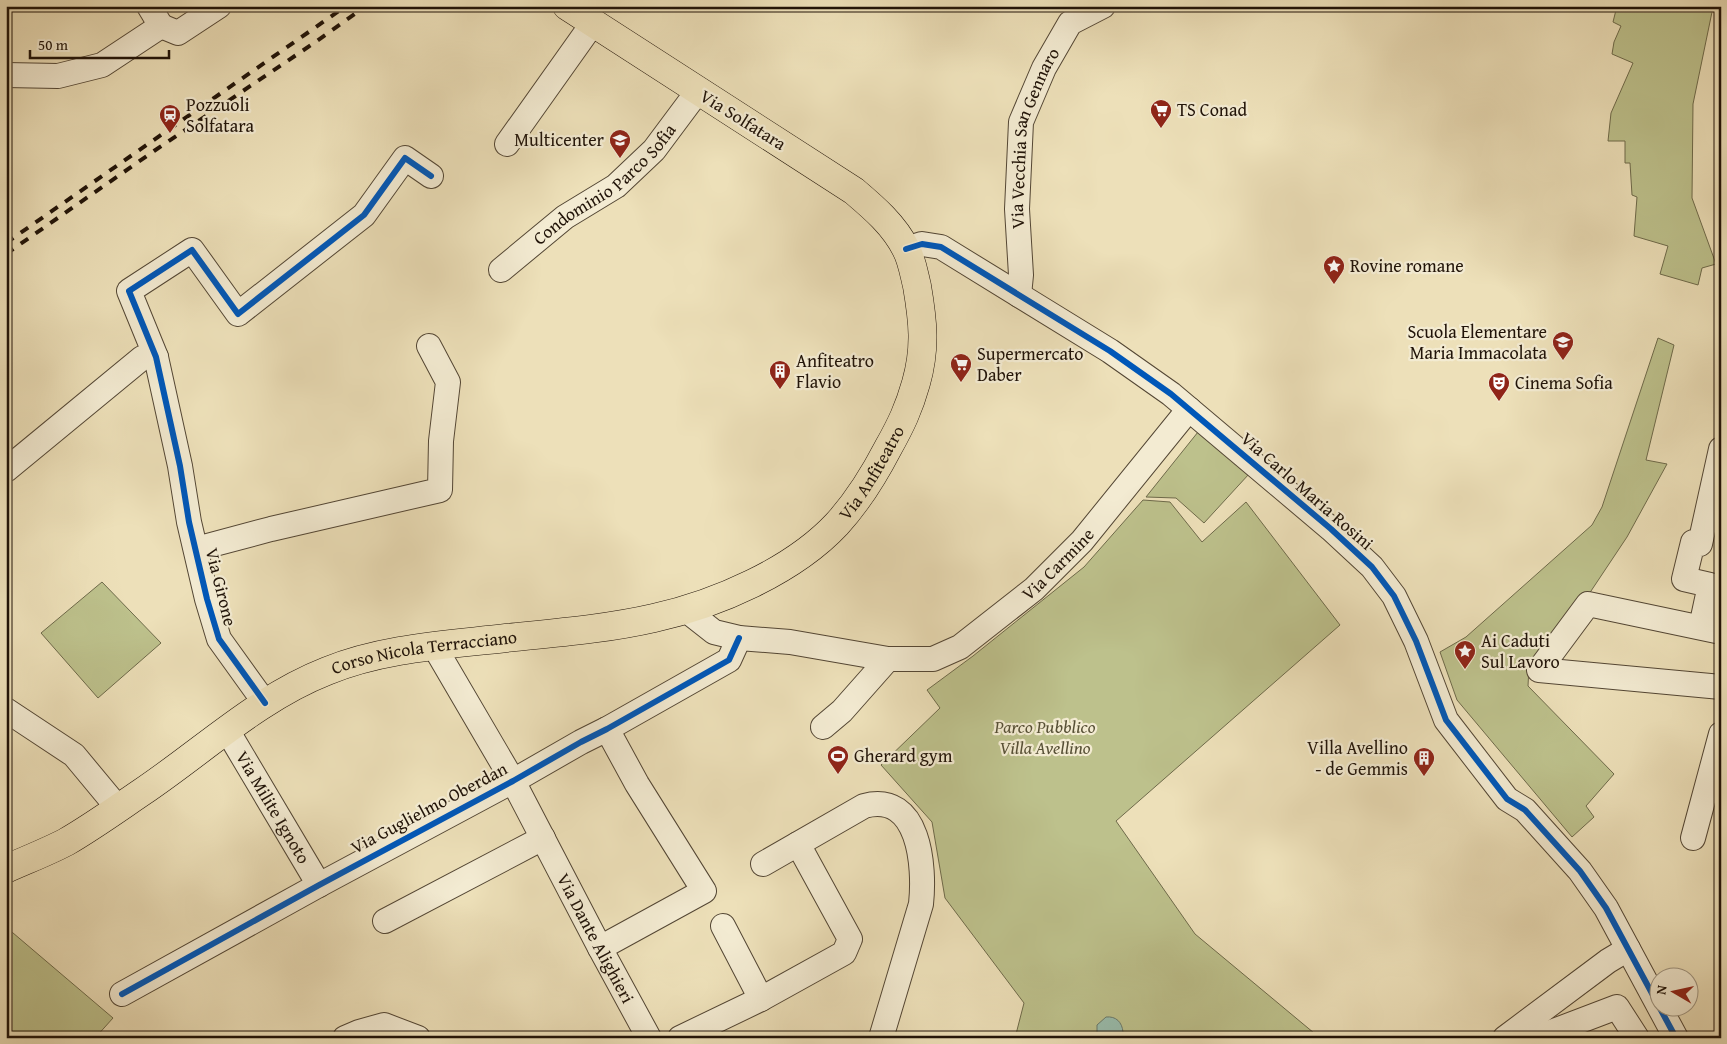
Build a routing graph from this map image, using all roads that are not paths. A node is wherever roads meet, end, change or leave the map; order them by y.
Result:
1 (219, 6) edge
2 (567, 6) edge
3 (1103, 6) edge
4 (1071, 15) edge
5 (155, 16) edge
6 (593, 23) junction
7 (6, 75) edge
8 (698, 91) junction
9 (508, 144) dead end
10 (431, 176) dead end
11 (906, 249) junction
12 (501, 270) dead end
13 (1019, 295) junction
14 (429, 346) dead end
15 (156, 358) junction
16 (1189, 409) junction
17 (1721, 449) edge
18 (6, 470) edge
19 (1716, 497) edge
20 (196, 549) junction
21 (686, 610) junction
22 (1711, 630) edge
23 (739, 638) junction
24 (434, 646) junction
25 (888, 658) junction
26 (1721, 687) edge
27 (266, 703) junction
28 (6, 710) edge
29 (823, 727) dead end
30 (608, 729) junction
31 (226, 730) junction
32 (1721, 734) edge
33 (513, 781) junction
34 (118, 808) junction
35 (543, 838) junction
36 (1693, 838) dead end
37 (798, 844) junction
38 (763, 864) dead end
39 (6, 869) edge
40 (318, 885) junction
41 (385, 921) dead end
42 (723, 926) dead end
43 (600, 948) junction
44 (1628, 949) junction
45 (1645, 982) junction
46 (122, 994) dead end
47 (761, 999) junction
48 (1617, 1007) junction
49 (1520, 1036) edge
50 (345, 1038) edge
51 (418, 1038) edge
52 (649, 1038) edge
53 (680, 1038) edge
54 (881, 1038) edge
55 (1637, 1038) edge
56 (1676, 1038) edge

1 - 5 street
2 - 6 main road, Via Solfatara
3 - 4 street, Via Vecchia San Gennaro
4 - 13 street, Via Vecchia San Gennaro
5 - 7 street
6 - 8 main road, Via Solfatara
6 - 9 street
8 - 11 main road, Via Solfatara
8 - 12 street, Condominio Parco Sofia
10 - 15 street, Via Girone
11 - 13 street, Via Carlo Maria Rosini
11 - 21 main road, Via Anfiteatro
13 - 16 street, Via Carlo Maria Rosini
14 - 20 street
15 - 18 street
15 - 20 street, Via Girone
16 - 25 street, Via Carmine
16 - 44 street, Via Carlo Maria Rosini
17 - 19 street
19 - 22 street
20 - 27 street, Via Girone
21 - 23 street
21 - 24 main road, Corso Nicola Terracciano
22 - 26 street
23 - 25 street
23 - 30 street, Via Guglielmo Oberdan
24 - 27 main road, Corso Nicola Terracciano
24 - 33 street, Via Dante Alighieri
25 - 29 street
27 - 31 main road, Corso Nicola Terracciano
28 - 34 street
30 - 33 street, Via Guglielmo Oberdan
30 - 43 street
31 - 34 main road, Corso Nicola Terracciano
31 - 40 street, Via Milite Ignoto
32 - 36 street
33 - 35 street, Via Dante Alighieri
33 - 40 street, Via Guglielmo Oberdan
34 - 39 main road, Corso Nicola Terracciano
35 - 41 street
35 - 43 street, Via Dante Alighieri
37 - 38 street
37 - 47 street
37 - 54 street
40 - 46 street, Via Guglielmo Oberdan
42 - 47 street
43 - 52 street, Via Dante Alighieri
44 - 45 street, Via Carlo Maria Rosini
44 - 49 street
45 - 48 street
45 - 56 street, Via Carlo Maria Rosini
47 - 53 street
48 - 49 street
48 - 55 street
50 - 51 street

